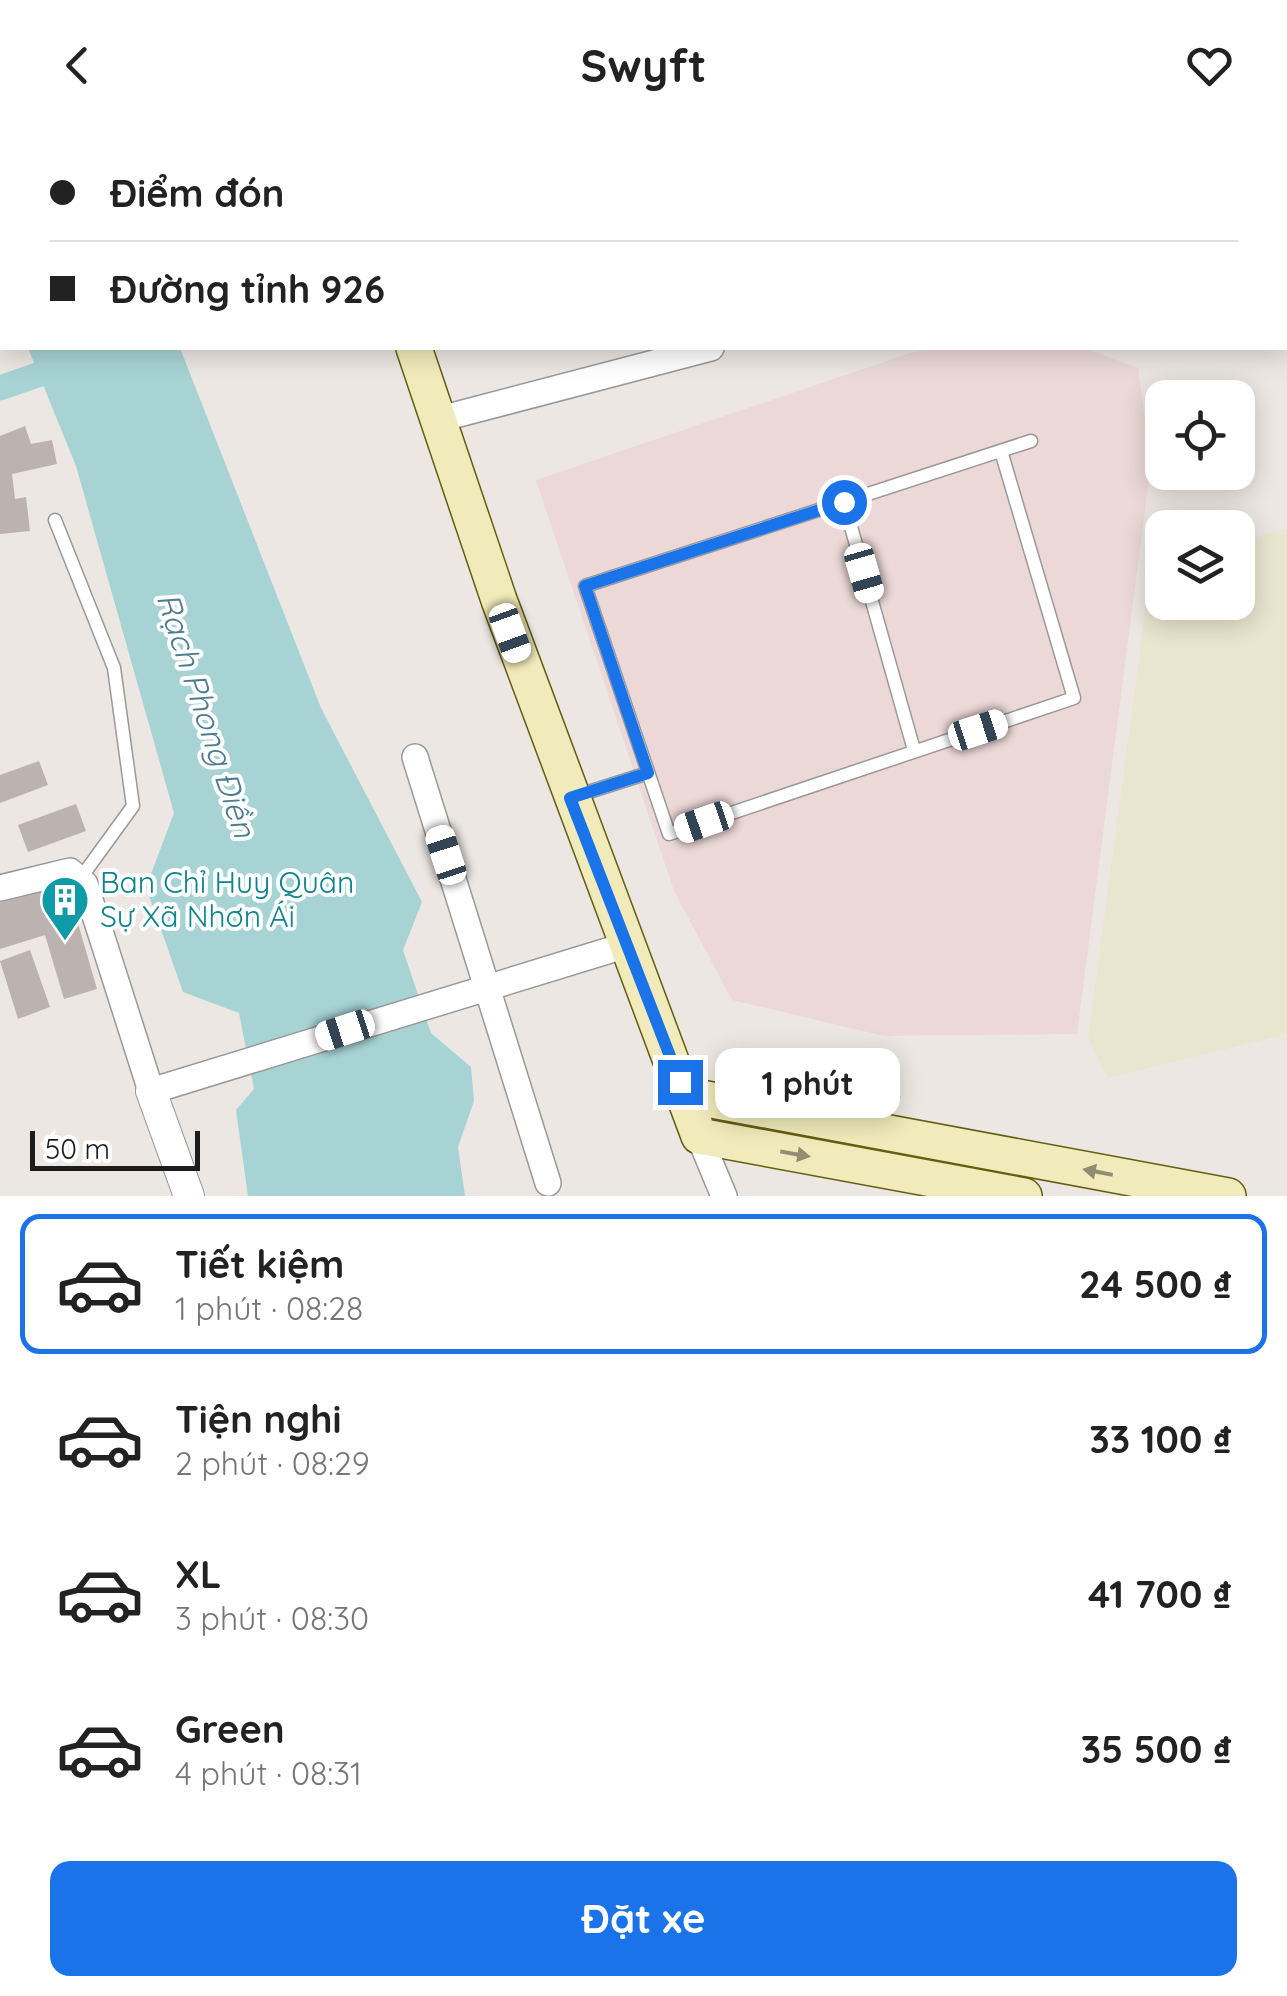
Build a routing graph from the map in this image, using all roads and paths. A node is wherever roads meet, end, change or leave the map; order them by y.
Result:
1 (415, 350) edge
2 (695, 350) edge
3 (653, 355) edge
4 (440, 420) junction
5 (1031, 442) dead end
6 (1002, 451) junction
7 (844, 502) junction
8 (54, 520) dead end
9 (914, 750) junction
10 (415, 758) dead end
11 (648, 773) junction
12 (570, 798) junction
13 (80, 879) junction
14 (0, 888) edge
15 (630, 944) junction
16 (489, 986) junction
17 (152, 1091) junction
18 (684, 1095) junction
19 (699, 1136) junction
20 (548, 1183) dead end
21 (190, 1196) edge
22 (724, 1196) edge
23 (1024, 1196) edge
24 (1228, 1196) edge

1 - 4 main road
2 - 3 street
3 - 4 street
4 - 12 main road
5 - 6 lane
6 - 7 lane
6 - 9 lane
7 - 9 lane
7 - 11 lane
8 - 13 lane
9 - 11 lane
10 - 16 street
11 - 12 lane
12 - 15 main road
13 - 14 street
13 - 17 street
15 - 16 street
15 - 18 main road
16 - 17 street
16 - 20 street
17 - 21 street
18 - 19 main road
24 -> 18 main road
19 - 22 street
19 -> 23 main road

